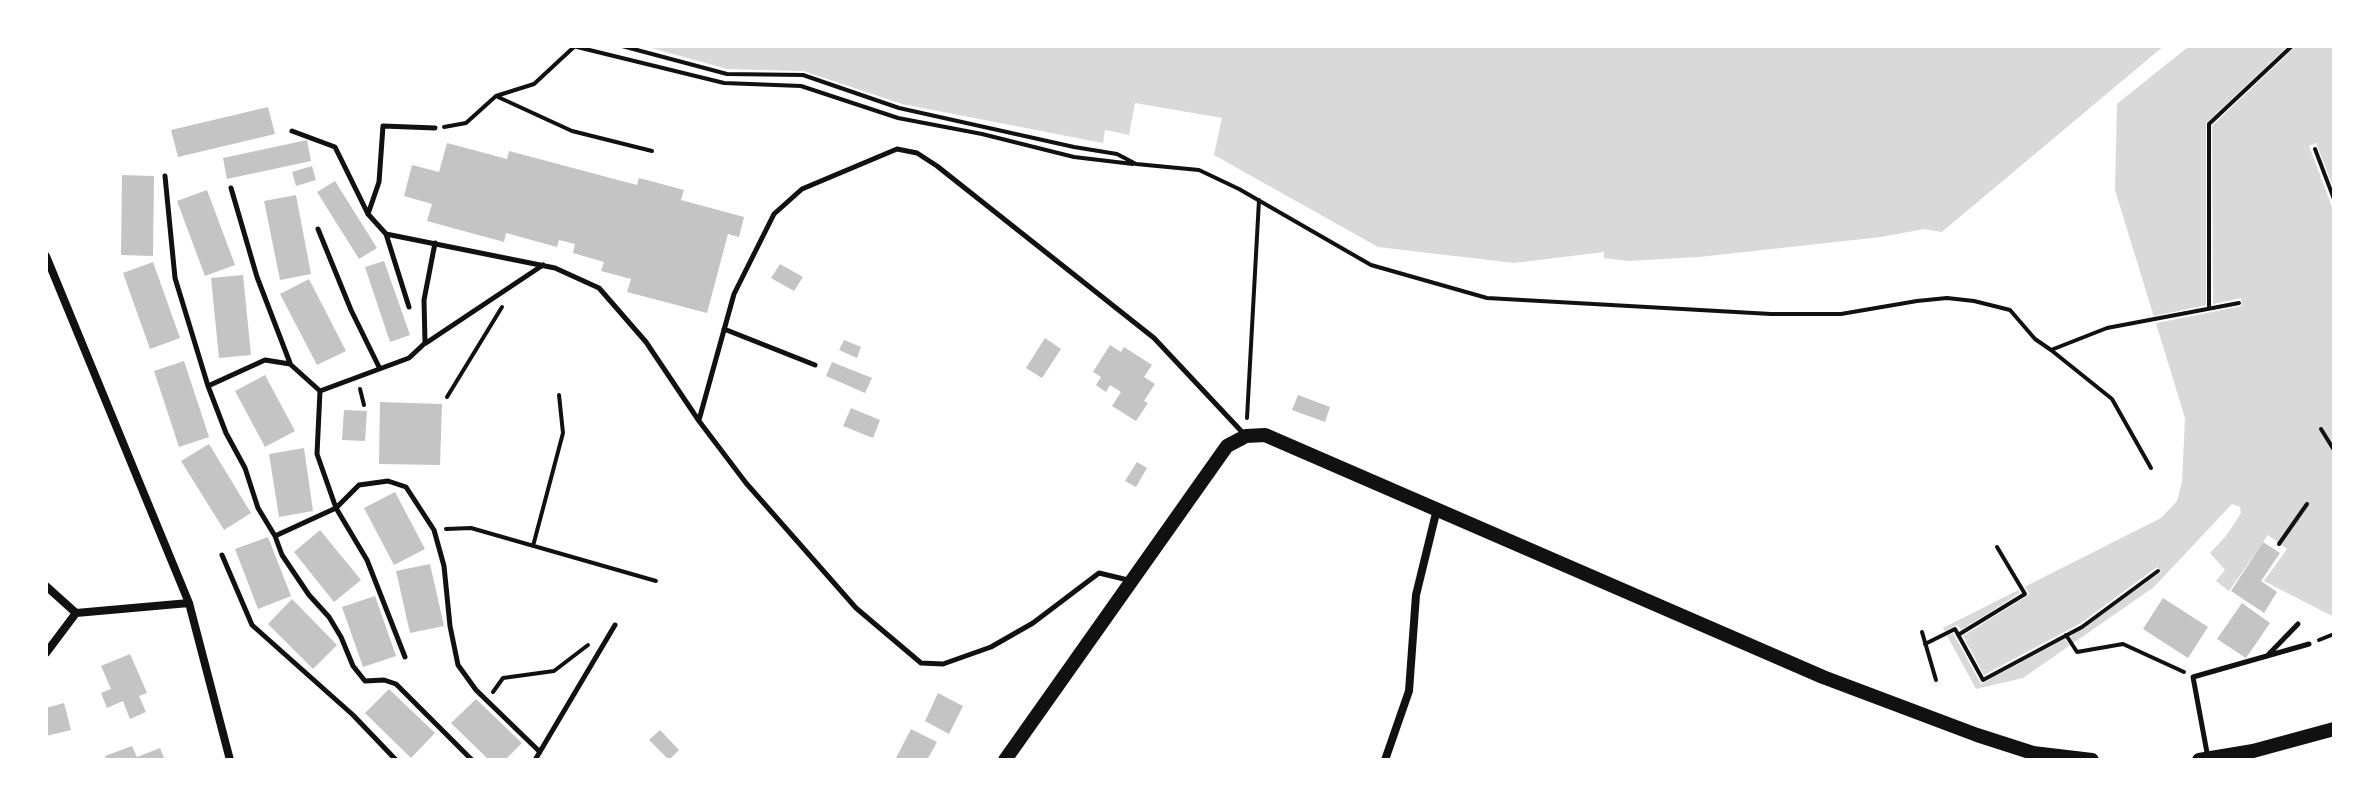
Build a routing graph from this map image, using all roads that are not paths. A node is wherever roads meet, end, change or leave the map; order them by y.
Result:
1 (435, 128) road end
2 (292, 131) dead end
3 (165, 176) dead end
4 (231, 188) dead end
5 (368, 214) junction
6 (318, 229) dead end
7 (386, 234) junction
8 (435, 243) junction
9 (46, 256) edge
10 (543, 265) junction
11 (409, 307) dead end
12 (724, 329) junction
13 (425, 343) junction
14 (290, 364) junction
15 (815, 365) dead end
16 (379, 367) junction
17 (208, 386) junction
18 (320, 391) junction
19 (699, 421) junction
20 (1246, 436) junction
21 (336, 508) junction
22 (1437, 509) junction
23 (275, 536) junction
24 (222, 555) dead end
25 (1131, 581) junction
26 (46, 586) edge
27 (189, 603) junction
28 (76, 613) junction
29 (2298, 624) dead end
30 (615, 625) dead end
31 (2309, 644) dead end
32 (46, 653) edge
33 (2267, 656) junction
34 (405, 657) dead end
35 (2334, 729) edge
36 (540, 752) junction
37 (2208, 759) edge
38 (230, 760) edge
39 (396, 760) edge
40 (472, 760) edge
41 (535, 760) edge
42 (1005, 760) edge
43 (1385, 760) edge
44 (2092, 760) edge
45 (2199, 760) edge

1 - 5 lane
2 - 5 lane
3 - 17 lane
4 - 14 lane
5 - 7 lane
6 - 16 lane
7 - 8 lane
7 - 11 lane
8 - 10 lane
8 - 13 lane
9 - 27 street
10 - 13 lane
10 - 19 lane
12 - 15 lane
12 - 19 lane
12 - 20 lane
13 - 16 lane
14 - 17 lane
14 - 18 lane
16 - 18 lane
17 - 23 lane
18 - 21 lane
19 - 25 lane
20 - 22 main road
20 - 25 main road
21 - 23 lane
21 - 34 lane
21 - 36 lane
22 - 43 street
22 - 44 main road
23 - 40 lane
24 - 39 lane
25 - 42 main road
26 - 28 street
27 - 28 street
27 - 38 street
28 - 32 street
29 - 33 lane
30 - 36 lane
31 - 33 lane
33 - 37 lane
35 - 37 main road
36 - 41 lane
37 - 45 main road

